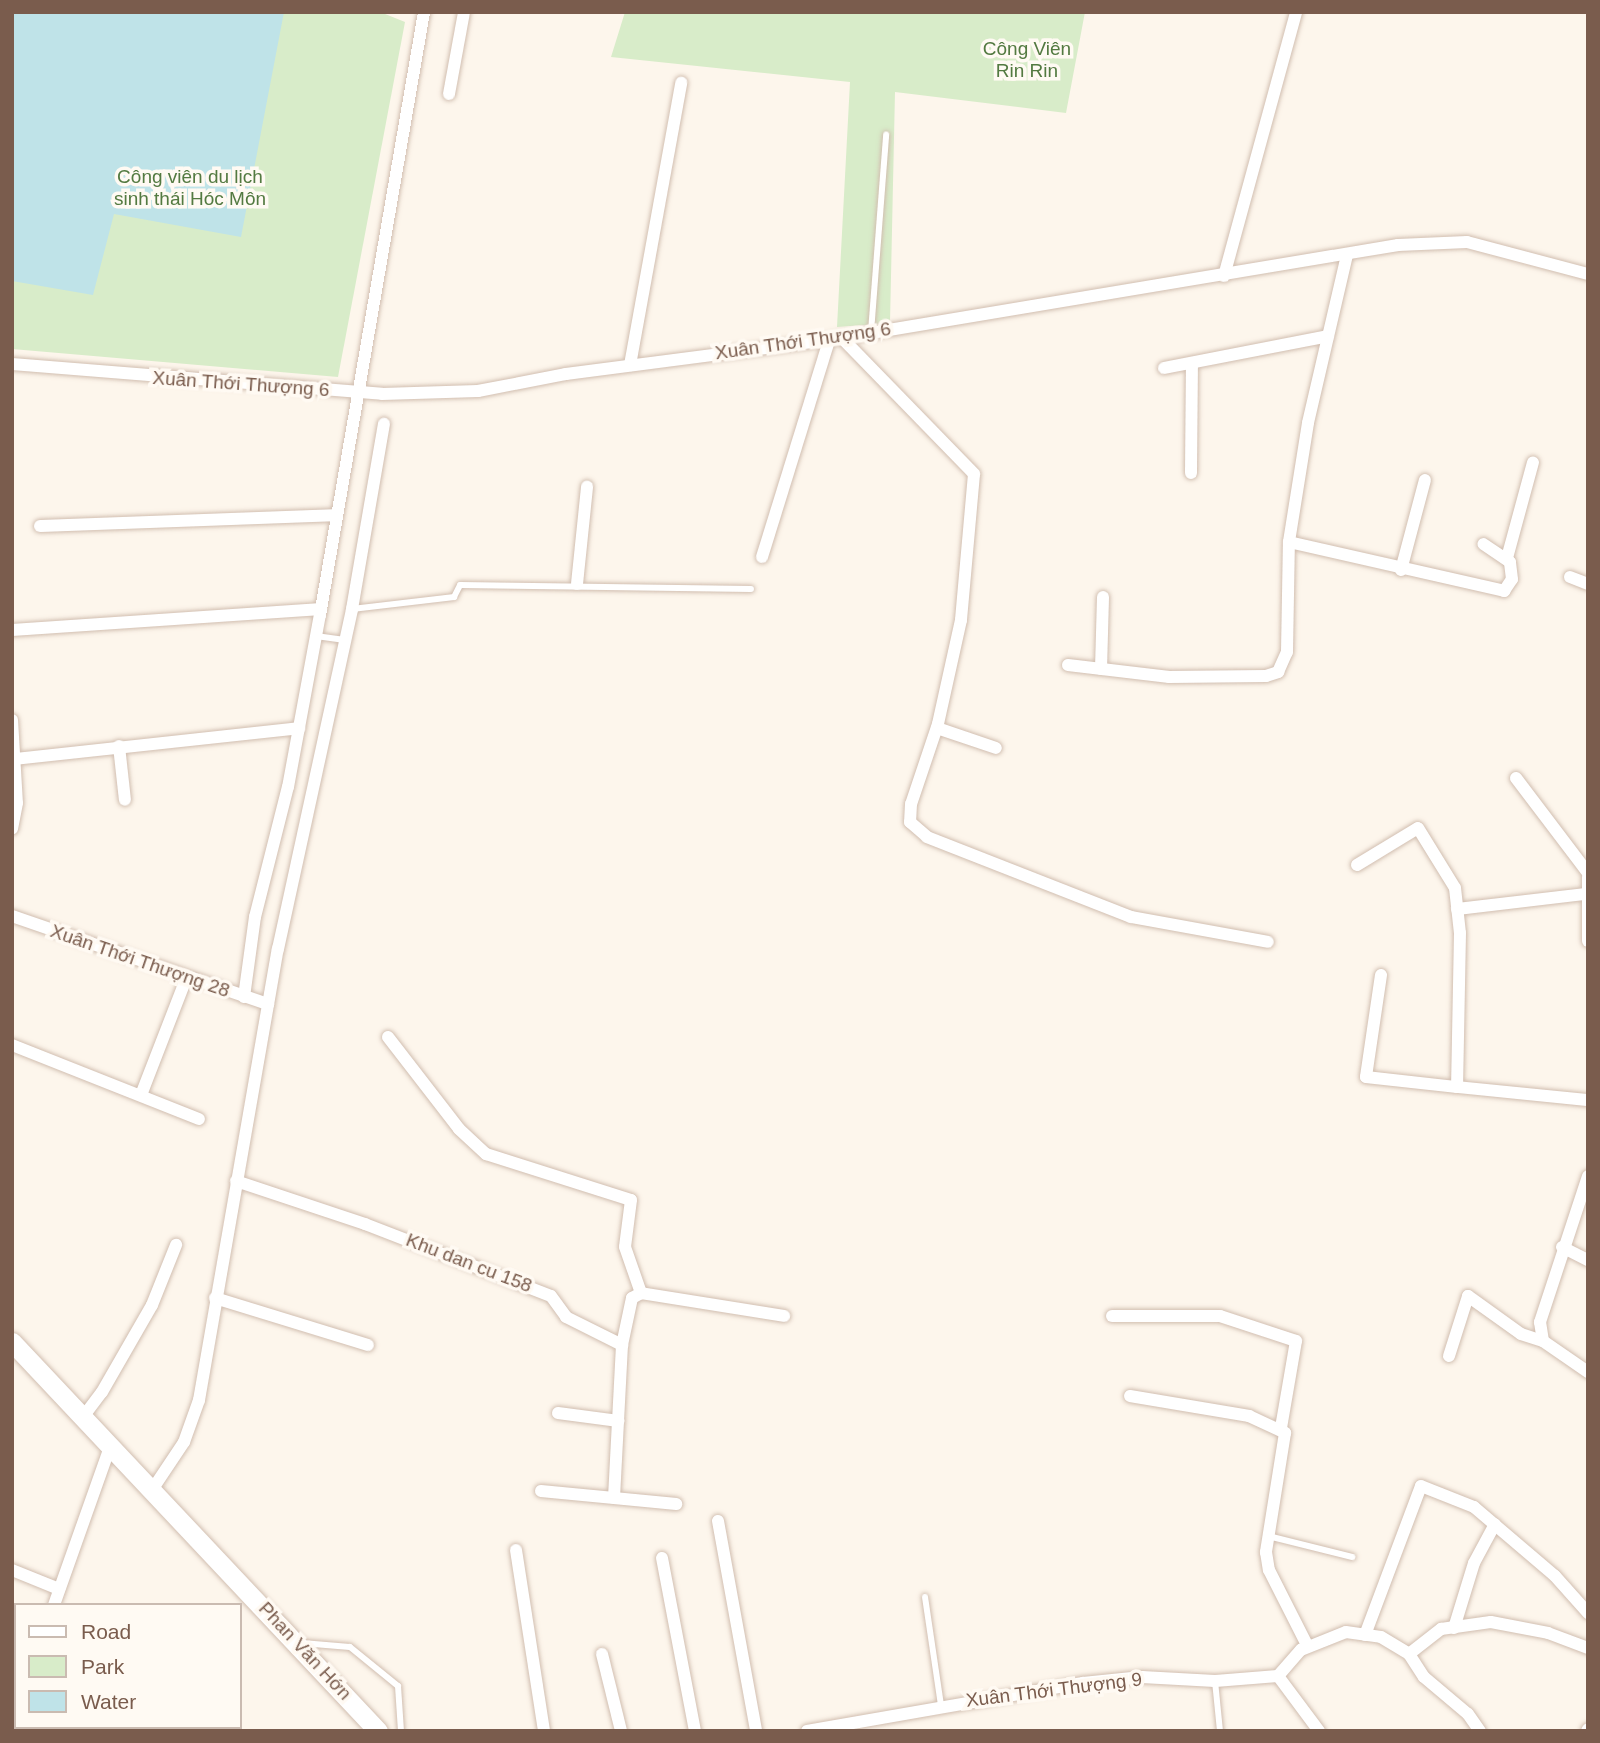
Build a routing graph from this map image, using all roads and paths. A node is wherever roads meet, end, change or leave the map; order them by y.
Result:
1 (424, 12) edge
2 (464, 12) edge
3 (1296, 12) edge
4 (681, 83) dead end
5 (449, 94) dead end
6 (886, 135) dead end
7 (1347, 254) junction
8 (1588, 274) edge
9 (1224, 276) junction
10 (871, 332) junction
11 (1328, 336) junction
12 (835, 338) junction
13 (1192, 363) junction
14 (12, 364) edge
15 (630, 365) junction
16 (1164, 368) dead end
17 (357, 391) junction
18 (384, 424) dead end
19 (1533, 462) dead end
20 (1191, 473) dead end
21 (1425, 480) dead end
22 (587, 487) dead end
23 (334, 515) junction
24 (40, 526) dead end
25 (1289, 542) junction
26 (1483, 544) dead end
27 (762, 557) dead end
28 (1507, 558) junction
29 (1401, 570) junction
30 (1570, 577) dead end
31 (577, 584) junction
32 (1588, 584) edge
33 (751, 589) dead end
34 (1103, 597) dead end
35 (321, 609) junction
36 (352, 609) junction
37 (12, 630) edge
38 (316, 636) junction
39 (345, 640) junction
40 (1068, 665) dead end
41 (1101, 669) junction
42 (12, 720) edge
43 (937, 727) junction
44 (299, 728) junction
45 (119, 746) junction
46 (996, 748) dead end
47 (15, 759) junction
48 (1516, 778) dead end
49 (125, 800) dead end
50 (12, 829) edge
51 (1357, 865) dead end
52 (1588, 875) edge
53 (1584, 894) junction
54 (1457, 909) junction
55 (12, 916) edge
56 (1588, 941) edge
57 (1268, 942) dead end
58 (1381, 975) dead end
59 (186, 979) junction
60 (244, 997) junction
61 (268, 1004) junction
62 (388, 1037) dead end
63 (12, 1045) edge
64 (1457, 1087) junction
65 (141, 1095) junction
66 (1588, 1100) edge
67 (199, 1119) dead end
68 (1588, 1177) edge
69 (236, 1181) junction
70 (176, 1245) dead end
71 (1562, 1247) junction
72 (1588, 1260) edge
73 (640, 1293) junction
74 (215, 1298) junction
75 (784, 1315) dead end
76 (1112, 1316) dead end
77 (12, 1342) edge
78 (1543, 1342) junction
79 (368, 1345) dead end
80 (622, 1345) junction
81 (1449, 1356) dead end
82 (1588, 1372) edge
83 (1130, 1396) dead end
84 (558, 1413) dead end
85 (83, 1417) junction
86 (618, 1421) junction
87 (1281, 1428) junction
88 (110, 1447) junction
89 (148, 1485) junction
90 (541, 1491) dead end
91 (614, 1498) junction
92 (676, 1504) dead end
93 (718, 1521) dead end
94 (1495, 1524) junction
95 (1268, 1536) junction
96 (516, 1550) dead end
97 (662, 1558) dead end
98 (1352, 1558) dead end
99 (12, 1570) edge
100 (60, 1589) junction
101 (925, 1597) dead end
102 (55, 1603) edge
103 (1588, 1613) edge
104 (1454, 1628) junction
105 (1365, 1635) junction
106 (297, 1642) junction
107 (1308, 1647) junction
108 (1588, 1648) edge
109 (602, 1654) dead end
110 (1409, 1654) junction
111 (1278, 1676) junction
112 (1215, 1681) junction
113 (941, 1704) junction
114 (378, 1731) edge
115 (401, 1731) edge
116 (544, 1731) edge
117 (621, 1731) edge
118 (695, 1731) edge
119 (756, 1731) edge
120 (807, 1731) edge
121 (1220, 1731) edge
122 (1319, 1731) edge
123 (1479, 1731) edge

1 - 17 street
2 - 5 street
3 - 9 street
4 - 15 street
6 - 10 lane
7 - 8 street, Xuân Thới Thượng 6
7 - 9 street, Xuân Thới Thượng 6
7 - 11 street
9 - 10 street, Xuân Thới Thượng 6
10 - 12 street, Xuân Thới Thượng 6
11 - 13 street
11 - 25 street
12 - 15 street, Xuân Thới Thượng 6
12 - 27 street
12 - 43 street
13 - 16 street
13 - 20 street
14 - 17 street, Xuân Thới Thượng 6
15 - 17 street, Xuân Thới Thượng 6
17 - 23 street
18 - 36 street
19 - 28 street
21 - 29 street
22 - 31 street
23 - 24 street
23 - 35 street
25 - 29 street
25 - 41 street
26 - 28 street
28 - 29 street
30 - 32 street
31 - 33 lane
31 - 36 lane
34 - 41 street
35 - 37 street
35 - 38 street
36 - 39 street
38 - 39 lane
38 - 44 street
39 - 61 street
40 - 41 street
42 - 47 street
43 - 46 street
43 - 57 street
44 - 45 street
44 - 60 street
45 - 47 street
45 - 49 street
47 - 50 street
48 - 52 street
51 - 54 street
52 - 53 street
53 - 54 street
53 - 56 street
54 - 64 street
55 - 59 street, Xuân Thới Thượng 28
58 - 64 street
59 - 60 street, Xuân Thới Thượng 28
59 - 65 street
60 - 61 street, Xuân Thới Thượng 28
61 - 69 street
62 - 73 street
63 - 65 street
64 - 66 street
65 - 67 street
68 - 71 street
69 - 74 street
69 - 80 street, Khu dan cu 158
70 - 85 street
71 - 72 street
71 - 78 street
73 - 75 street
73 - 80 street
74 - 79 street
74 - 89 street
76 - 87 street
77 - 85 main road
78 - 81 street
78 - 82 street
80 - 86 street
83 - 87 street
84 - 86 street
85 - 88 main road
86 - 91 street
87 - 95 street
88 - 89 main road, Phan Văn Hớn
88 - 100 street
89 - 106 main road, Phan Văn Hớn
90 - 91 street
91 - 92 street
93 - 119 street
94 - 103 street
94 - 104 street
94 - 105 street
95 - 98 lane
95 - 107 street
96 - 116 street
97 - 118 street
99 - 100 street
100 - 102 street
101 - 113 lane
104 - 108 street
104 - 110 street
105 - 107 street
105 - 110 street
106 - 114 main road, Phan Văn Hớn
106 - 115 lane
107 - 111 street
109 - 117 street
110 - 123 street
111 - 112 street, Xuân Thới Thượng 9
111 - 122 street
112 - 113 street, Xuân Thới Thượng 9
112 - 121 lane
113 - 120 street, Xuân Thới Thượng 9

